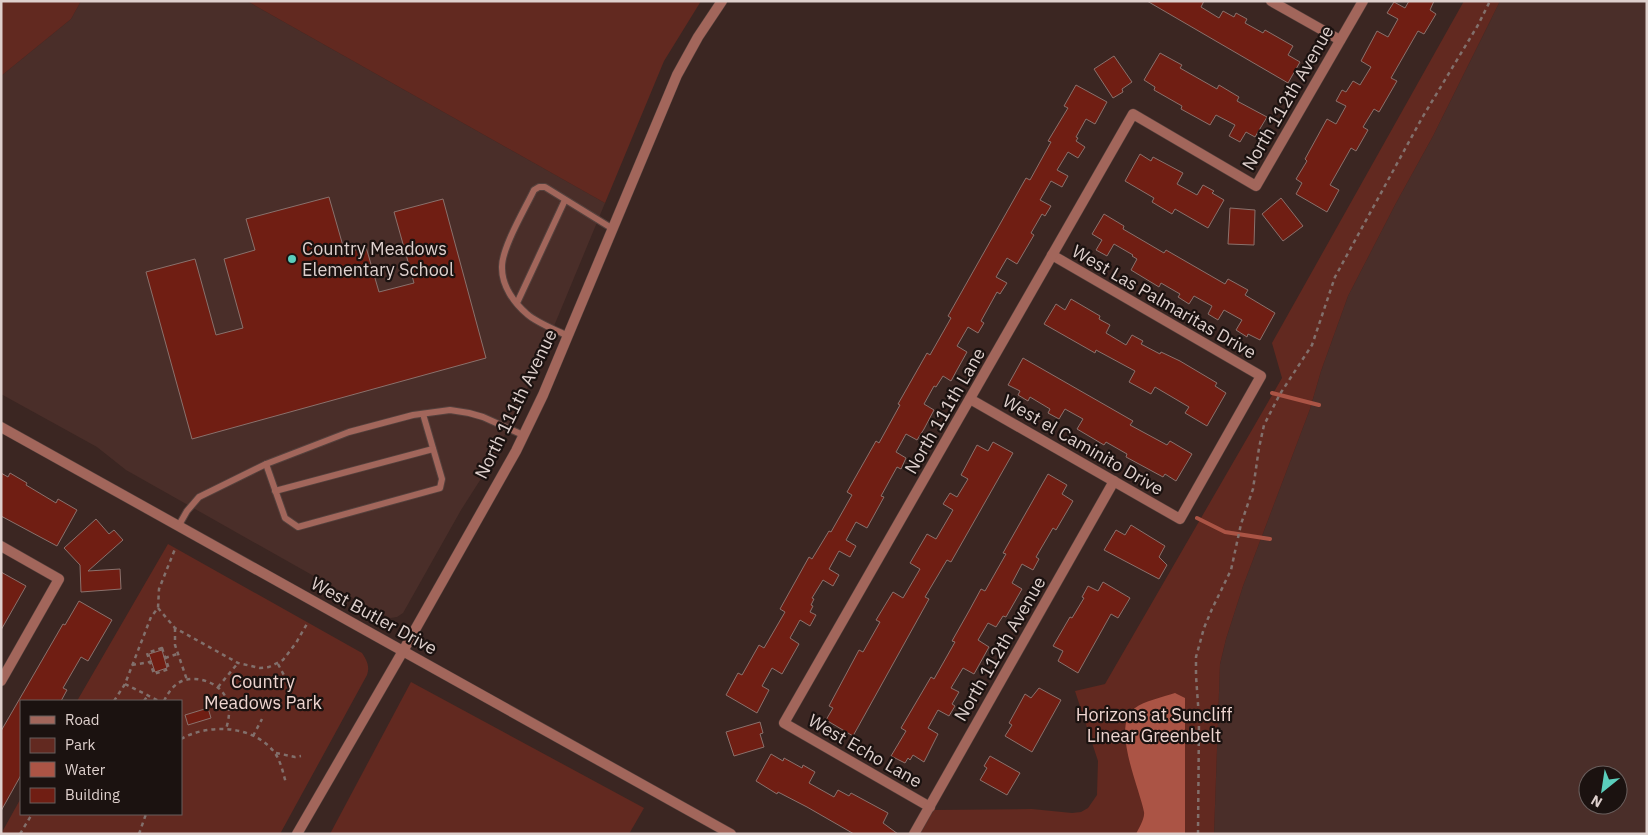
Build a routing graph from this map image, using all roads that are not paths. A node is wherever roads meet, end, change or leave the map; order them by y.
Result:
1 (722, 1) edge
2 (1271, 1) edge
3 (1363, 1) edge
4 (1340, 40) junction
5 (1132, 114) joint
6 (565, 200) junction
7 (613, 228) junction
8 (1052, 256) junction
9 (517, 303) junction
10 (568, 336) junction
11 (970, 399) junction
12 (423, 414) junction
13 (1, 427) edge
14 (523, 435) junction
15 (433, 450) junction
16 (266, 464) junction
17 (1114, 481) junction
18 (275, 491) junction
19 (1180, 519) joint
20 (179, 525) junction
21 (1, 546) edge
22 (403, 651) junction
23 (1, 681) edge
24 (784, 723) joint
25 (930, 807) junction
26 (297, 834) edge
27 (731, 834) edge
28 (914, 834) edge

1 - 7 street, North 111th Avenue
2 - 4 street
3 - 4 street, North 112th Avenue
4 - 5 street, North 112th Avenue
5 - 8 street, North 111th Lane
6 - 7 lane
6 - 9 lane
6 - 9 lane
7 - 10 street, North 111th Avenue
8 - 11 street, North 111th Lane
8 - 19 street, West Las Palmaritas Drive
9 - 10 lane
10 - 14 street, North 111th Avenue
11 - 17 street, West el Caminito Drive
11 - 24 street, North 111th Lane
12 - 14 lane
12 - 15 lane
12 - 16 lane
13 - 20 street, West Butler Drive
14 - 22 street, North 111th Avenue
15 - 18 lane
15 - 18 lane
16 - 18 lane
16 - 20 lane
17 - 19 street, West el Caminito Drive
17 - 25 street, North 112th Avenue
20 - 22 street, West Butler Drive
21 - 23 street
22 - 26 street, North 111th Avenue
22 - 27 street, West Butler Drive
24 - 25 street, West Echo Lane
25 - 28 street, North 112th Avenue

